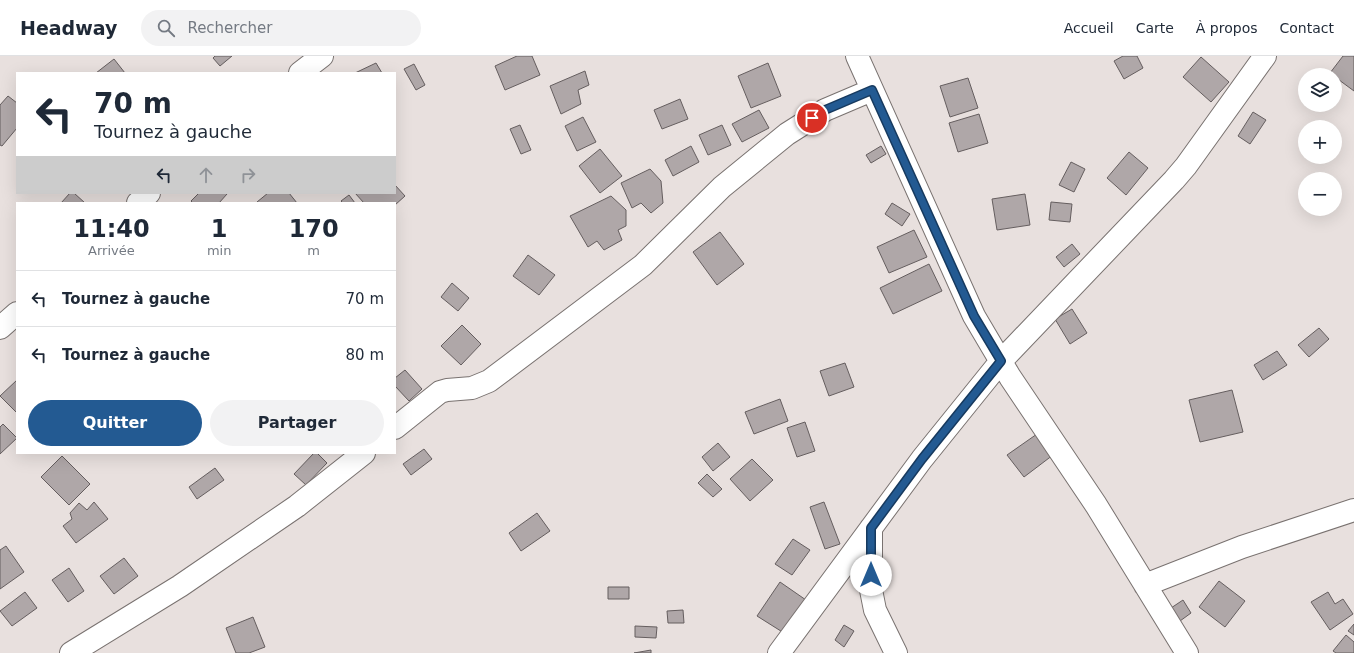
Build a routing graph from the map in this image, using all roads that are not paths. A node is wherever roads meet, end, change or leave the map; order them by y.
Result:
1 (322, 56) edge
2 (857, 56) edge
3 (1265, 56) edge
4 (301, 72) edge
5 (872, 90) junction
6 (148, 194) edge
7 (139, 202) edge
8 (16, 314) edge
9 (0, 328) edge
10 (1001, 361) junction
11 (396, 427) edge
12 (363, 454) edge
13 (1354, 510) edge
14 (871, 528) junction
15 (1145, 585) junction
16 (71, 653) edge
17 (779, 653) edge
18 (896, 653) edge
19 (1187, 653) edge

1 - 4 street
2 - 5 street
3 - 10 street
5 - 10 street
5 - 11 street
6 - 7 street
8 - 9 street
10 - 14 street
10 - 15 street
12 - 16 street
13 - 15 street
14 - 17 street
14 - 18 street
15 - 19 street

